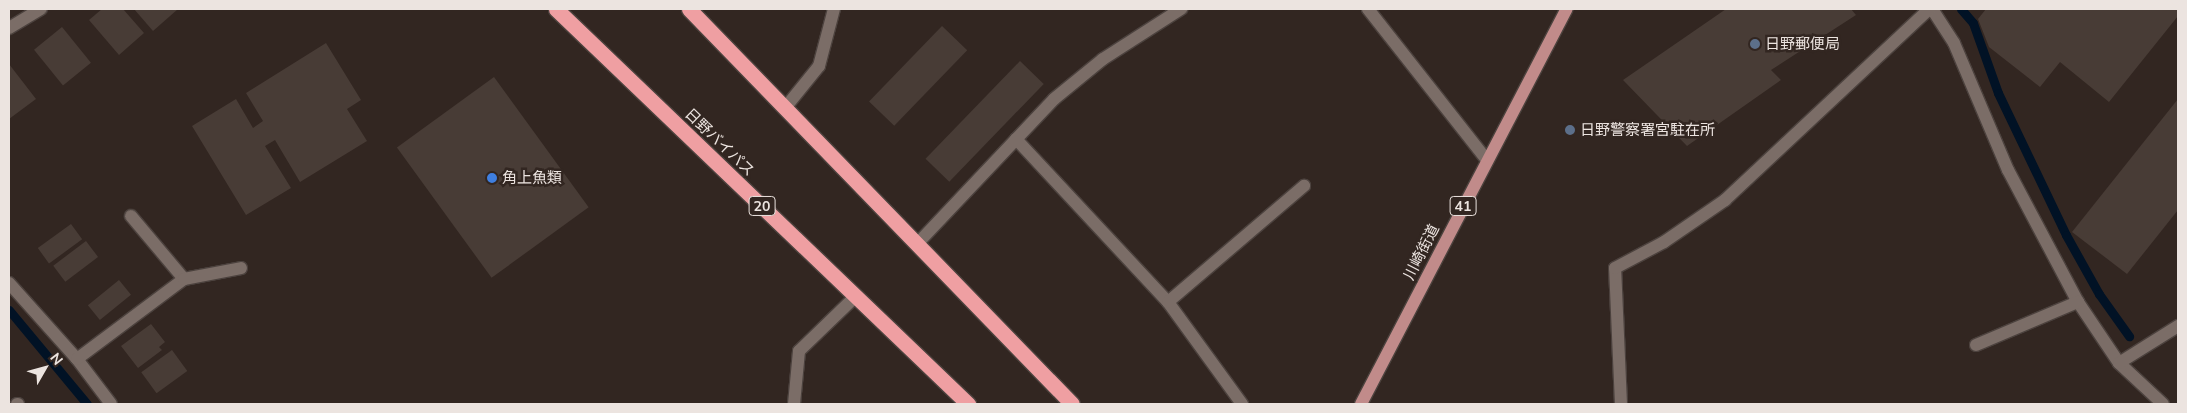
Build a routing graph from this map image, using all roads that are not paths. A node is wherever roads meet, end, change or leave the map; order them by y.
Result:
1 (41, 9) edge
2 (556, 9) edge
3 (689, 9) edge
4 (834, 9) edge
5 (1181, 9) edge
6 (1368, 9) edge
7 (1567, 9) edge
8 (1930, 9) edge
9 (9, 28) edge
10 (785, 108) junction
11 (1016, 139) junction
12 (1487, 160) junction
13 (1304, 186) dead end
14 (131, 216) dead end
15 (917, 244) junction
16 (241, 268) dead end
17 (184, 278) junction
18 (9, 283) edge
19 (856, 296) junction
20 (1168, 302) junction
21 (2078, 302) junction
22 (2177, 330) edge
23 (1976, 344) dead end
24 (77, 359) junction
25 (2119, 363) junction
26 (111, 404) edge
27 (794, 404) edge
28 (968, 404) edge
29 (1072, 404) edge
30 (1242, 404) edge
31 (1361, 404) edge
32 (1621, 404) edge
33 (2163, 404) edge

1 - 9 street
2 - 19 highway, 日野バイパス / 20
3 - 10 highway
4 - 10 street
5 - 11 street
6 - 12 street
7 - 12 main road, 川崎街道 / 41
8 - 21 street
8 - 32 street
10 - 15 highway
11 - 15 street
11 - 20 street
12 - 31 main road, 川崎街道 / 41
13 - 20 street
14 - 17 street
15 - 29 highway
16 - 17 street
17 - 24 street
18 - 24 street
19 - 27 street
19 - 28 highway, 日野バイパス / 20
20 - 30 street
21 - 23 street
21 - 25 street
22 - 25 street
24 - 26 street
25 - 33 street

